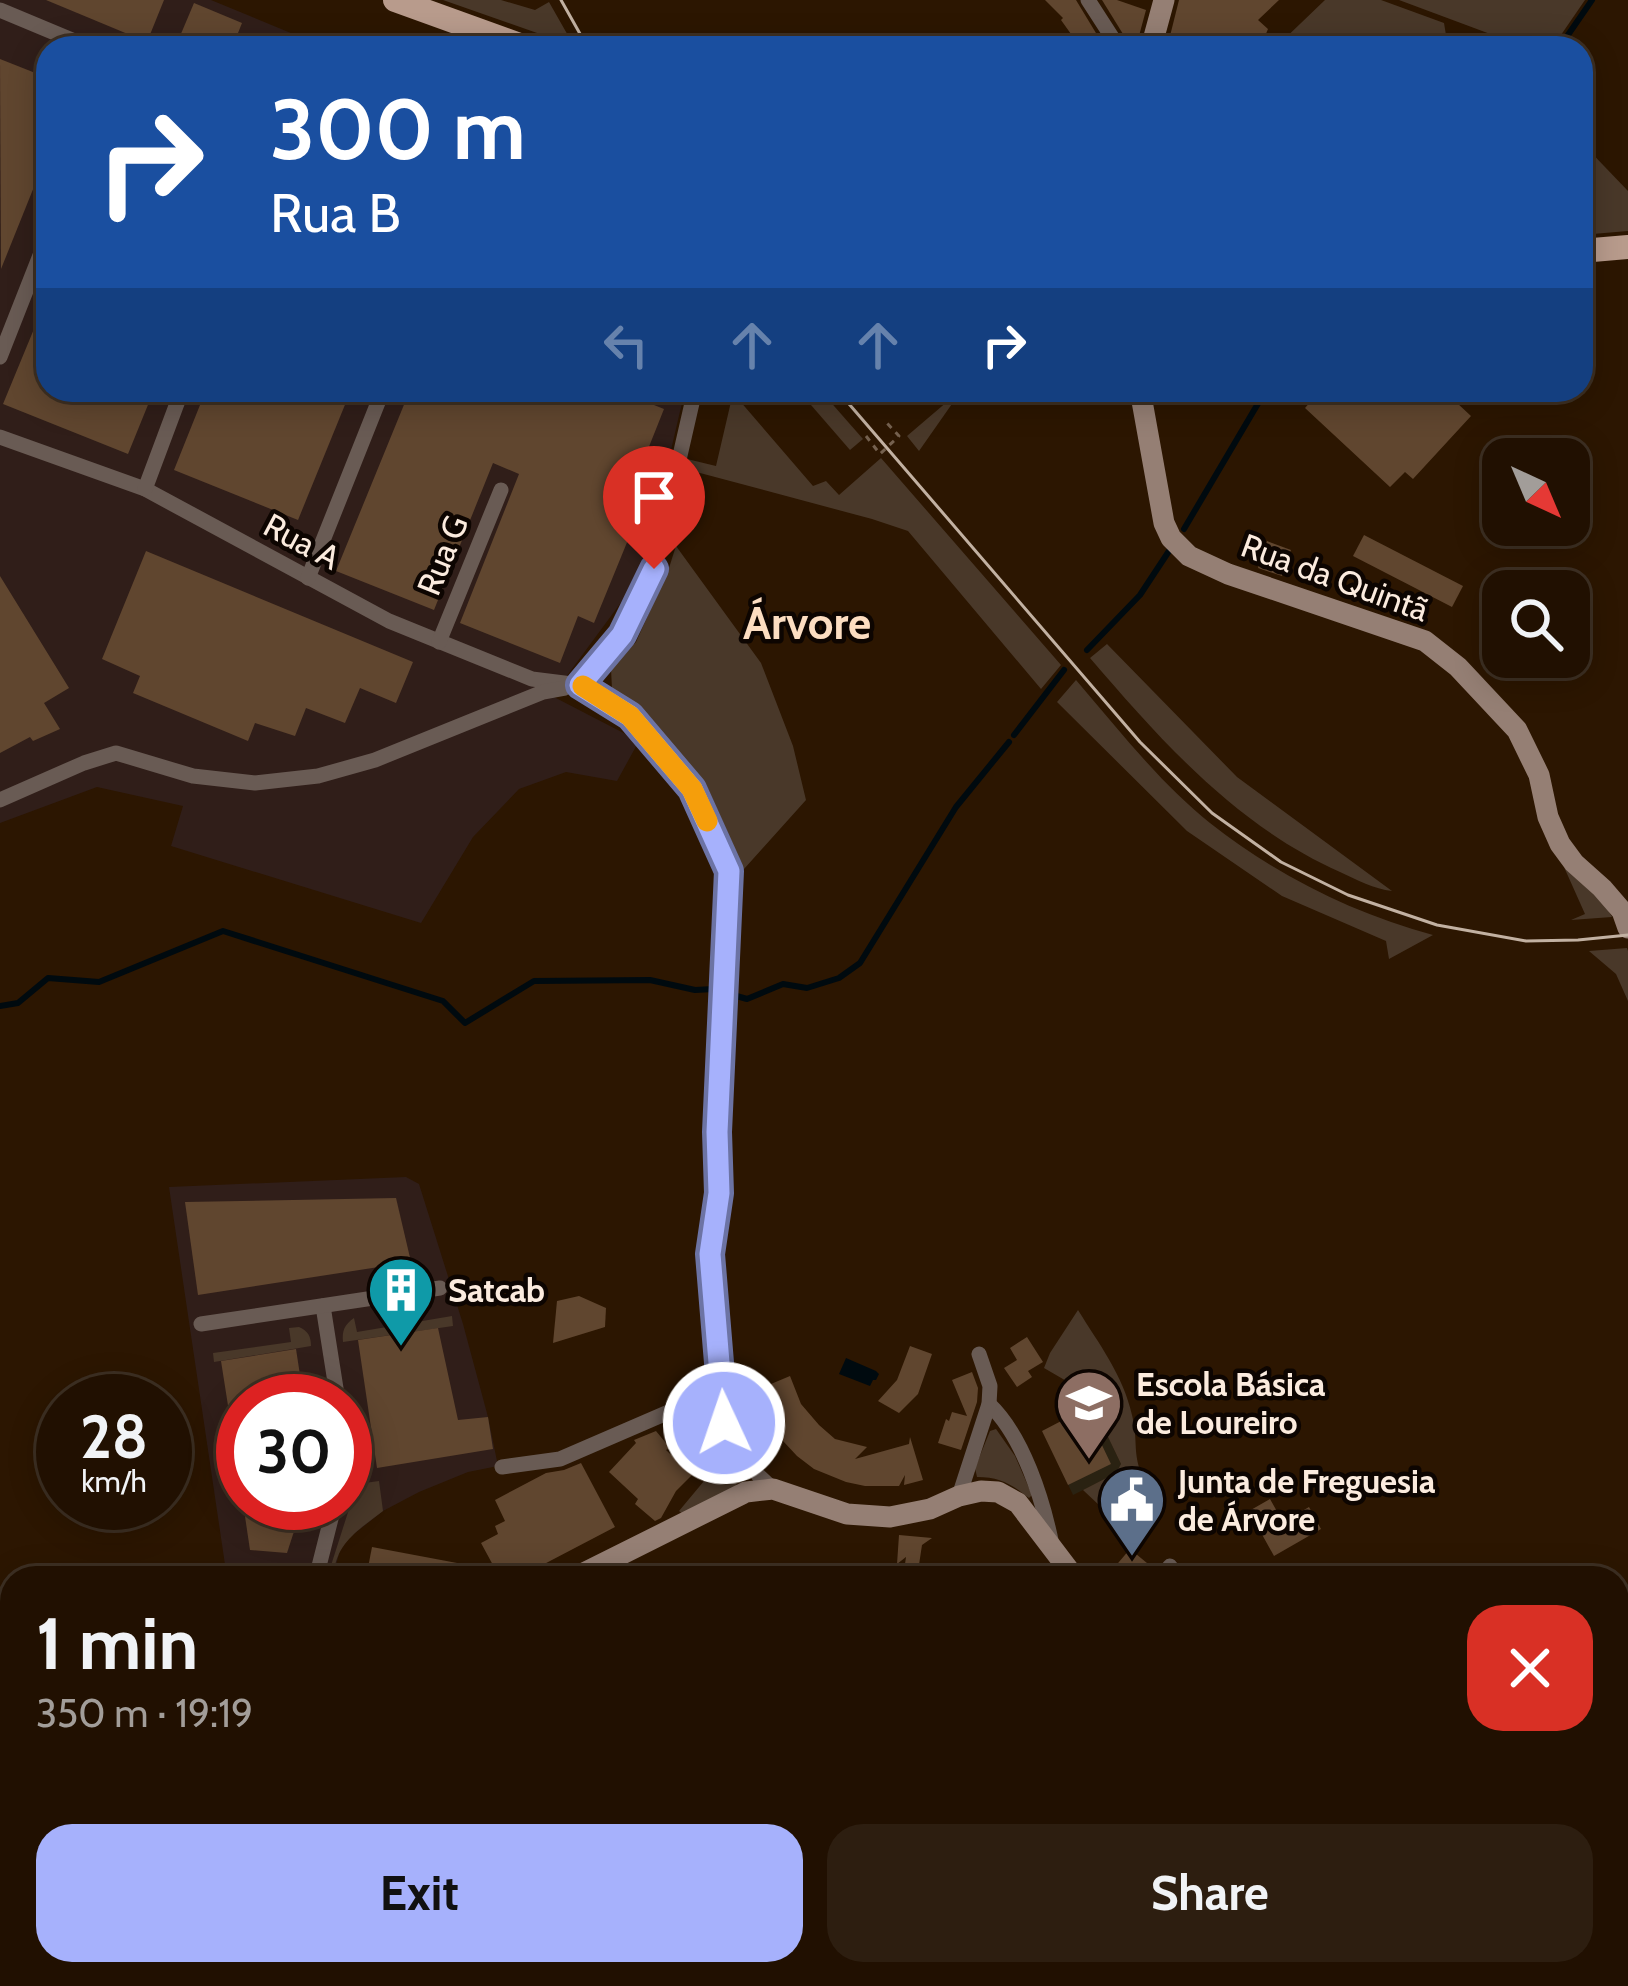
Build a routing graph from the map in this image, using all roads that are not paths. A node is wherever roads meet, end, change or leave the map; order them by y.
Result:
1 (394, 0) edge
2 (1088, 0) edge
3 (1164, 0) edge
4 (0, 10) edge
5 (62, 36) edge
6 (494, 36) edge
7 (1111, 36) edge
8 (1154, 36) edge
9 (1628, 247) edge
10 (1593, 249) edge
11 (36, 266) edge
12 (0, 357) edge
13 (178, 402) edge
14 (378, 402) edge
15 (691, 402) edge
16 (1142, 402) edge
17 (0, 437) edge
18 (145, 489) junction
19 (501, 490) dead end
20 (308, 578) junction
21 (439, 642) junction
22 (580, 685) junction
23 (0, 800) edge
24 (1628, 928) edge
25 (440, 1288) dead end
26 (323, 1306) junction
27 (201, 1324) dead end
28 (980, 1354) dead end
29 (334, 1374) edge
30 (722, 1389) junction
31 (989, 1404) junction
32 (502, 1467) dead end
33 (773, 1489) junction
34 (959, 1496) junction
35 (328, 1530) edge
36 (1052, 1548) junction
37 (319, 1566) edge
38 (598, 1566) edge
39 (1066, 1566) edge

1 - 6 main road
2 - 7 street
3 - 8 street
4 - 5 street
9 - 10 main road
11 - 12 street
13 - 18 street
14 - 20 street
15 - 22 street
16 - 24 street, Rua da Quintã
17 - 18 street, Rua A
18 - 20 street, Rua A
19 - 21 street, Rua G
20 - 21 street, Rua A
21 - 22 street, Rua A
22 - 23 street
22 - 30 street
25 - 26 street
26 - 27 street
26 - 29 street
28 - 31 street
30 - 32 street
30 - 33 street
31 - 34 street
31 - 36 street
33 - 34 street
33 - 38 street
34 - 36 street
35 - 37 street
36 - 39 street

